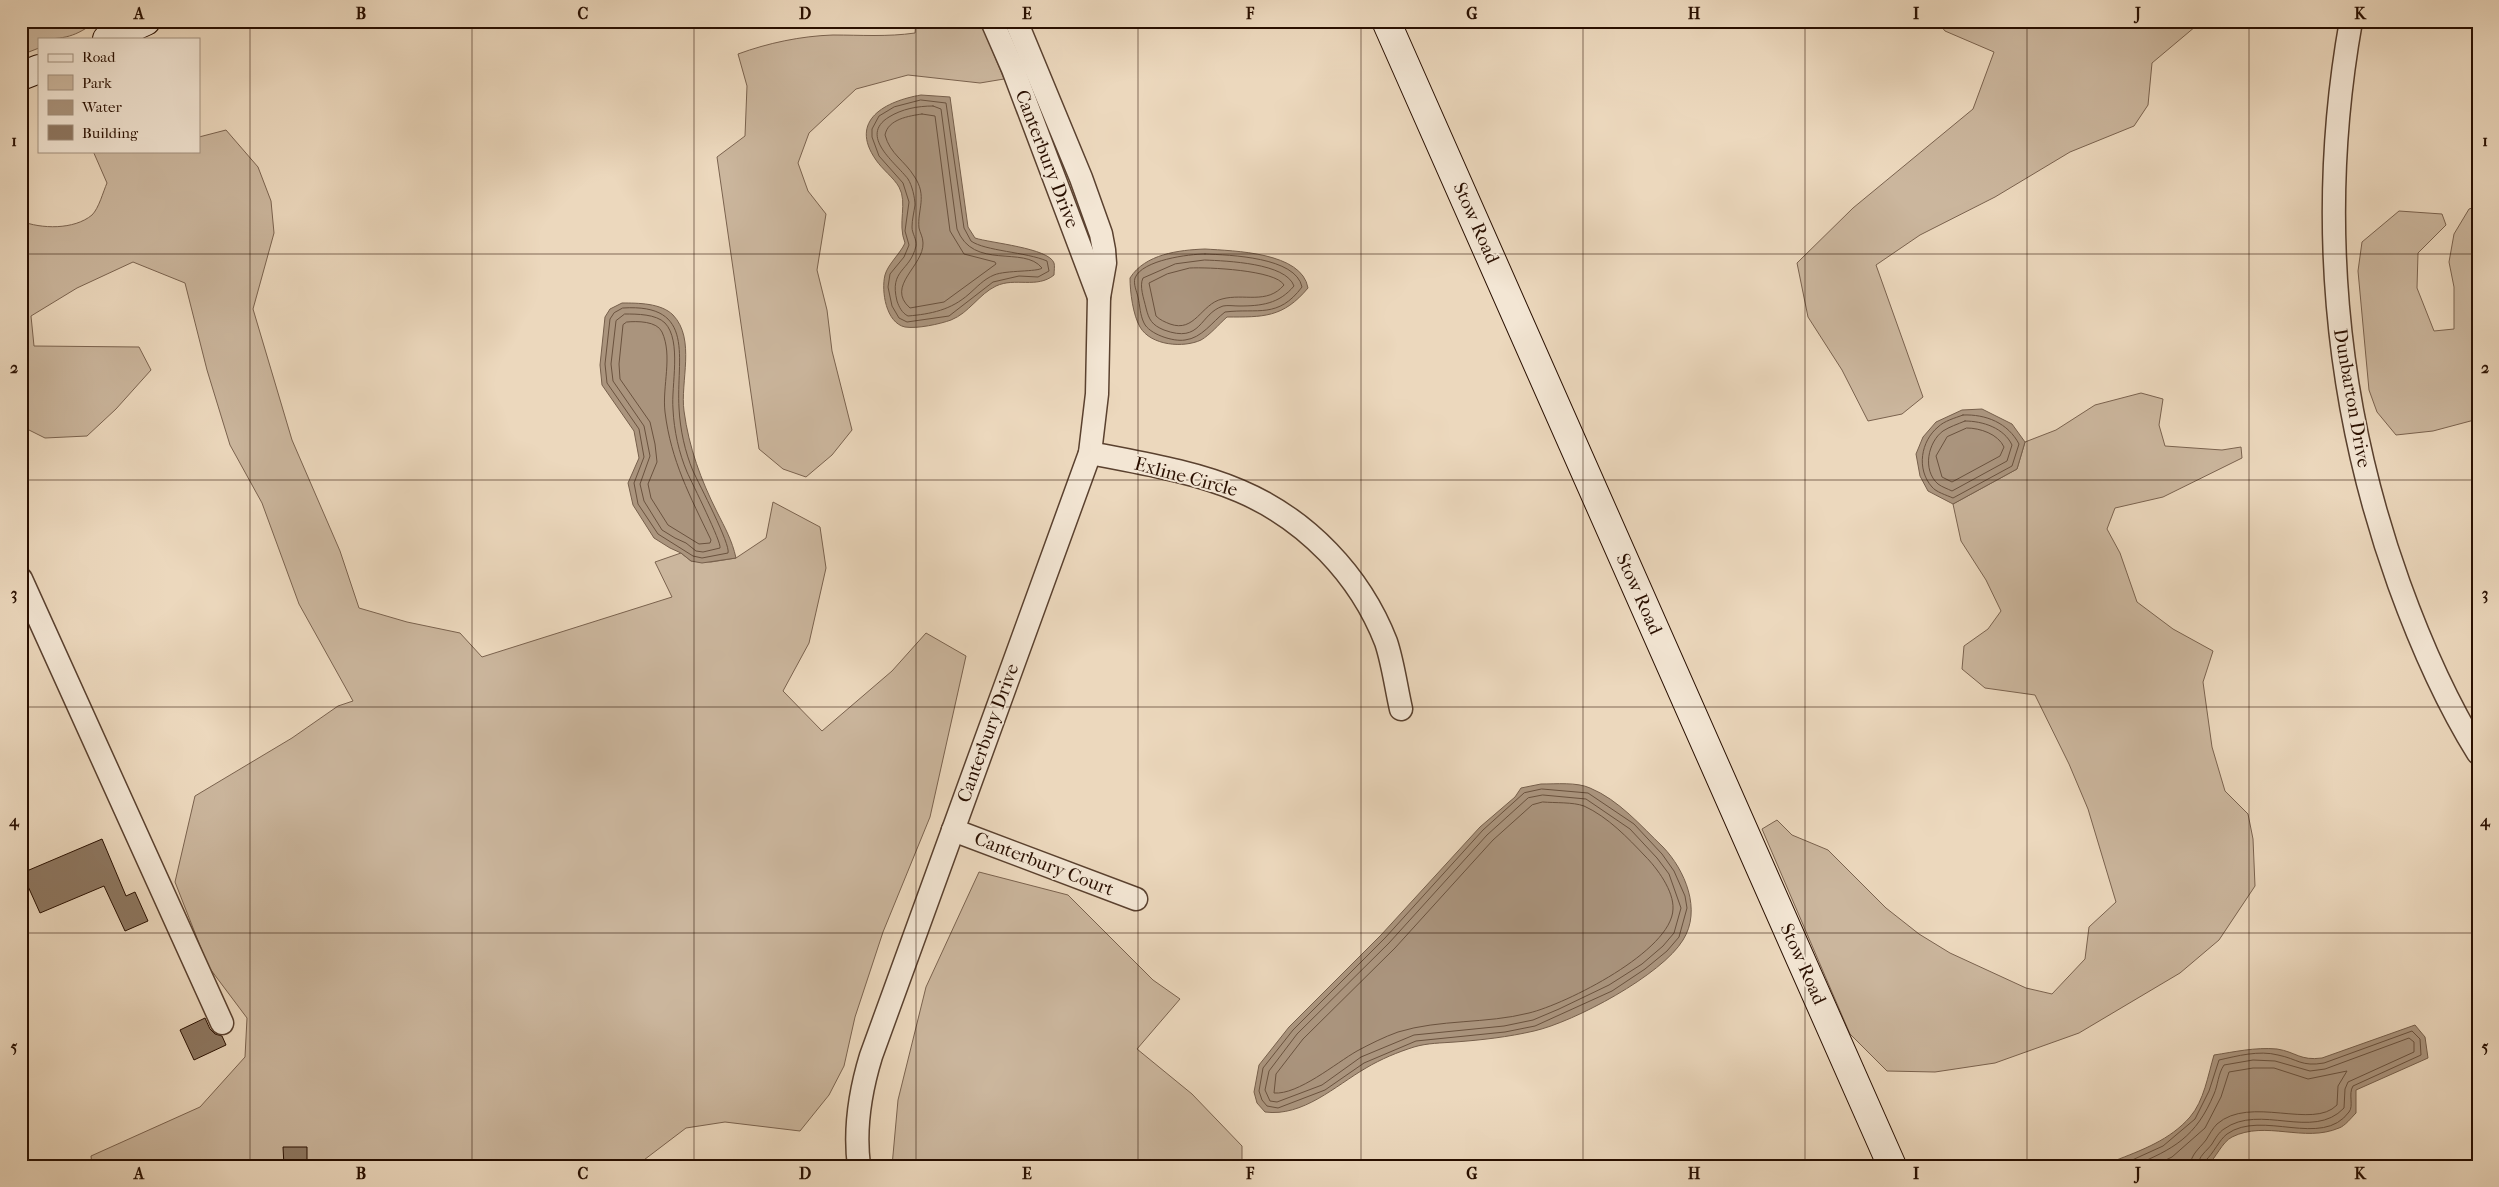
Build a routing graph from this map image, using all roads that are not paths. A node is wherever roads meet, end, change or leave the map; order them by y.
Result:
1 (146, 21) edge
2 (992, 21) edge
3 (1016, 21) edge
4 (1386, 21) edge
5 (2351, 21) edge
6 (109, 38) edge
7 (38, 69) edge
8 (21, 76) edge
9 (1041, 78) junction
10 (1019, 86) junction
11 (1081, 178) junction
12 (1058, 186) junction
13 (1099, 297) junction
14 (1090, 454) junction
15 (21, 579) edge
16 (1401, 709) dead end
17 (2478, 753) edge
18 (953, 830) junction
19 (1136, 899) dead end
20 (222, 1023) dead end
21 (859, 1166) edge
22 (1892, 1166) edge

1 - 6 street
2 - 10 street, Canterbury Drive
3 - 9 street, Canterbury Drive
4 - 22 street, Stow Road
5 - 17 street, Dunbarton Drive
7 - 8 street
9 - 10 street
9 - 11 street, Canterbury Drive
10 - 12 street, Canterbury Drive
11 - 12 street
11 - 13 street, Canterbury Drive
12 - 13 street, Canterbury Drive
13 - 14 street, Canterbury Drive
14 - 16 street, Exline Circle
14 - 18 street, Canterbury Drive
15 - 20 street
18 - 19 street, Canterbury Court
18 - 21 street, Canterbury Drive

